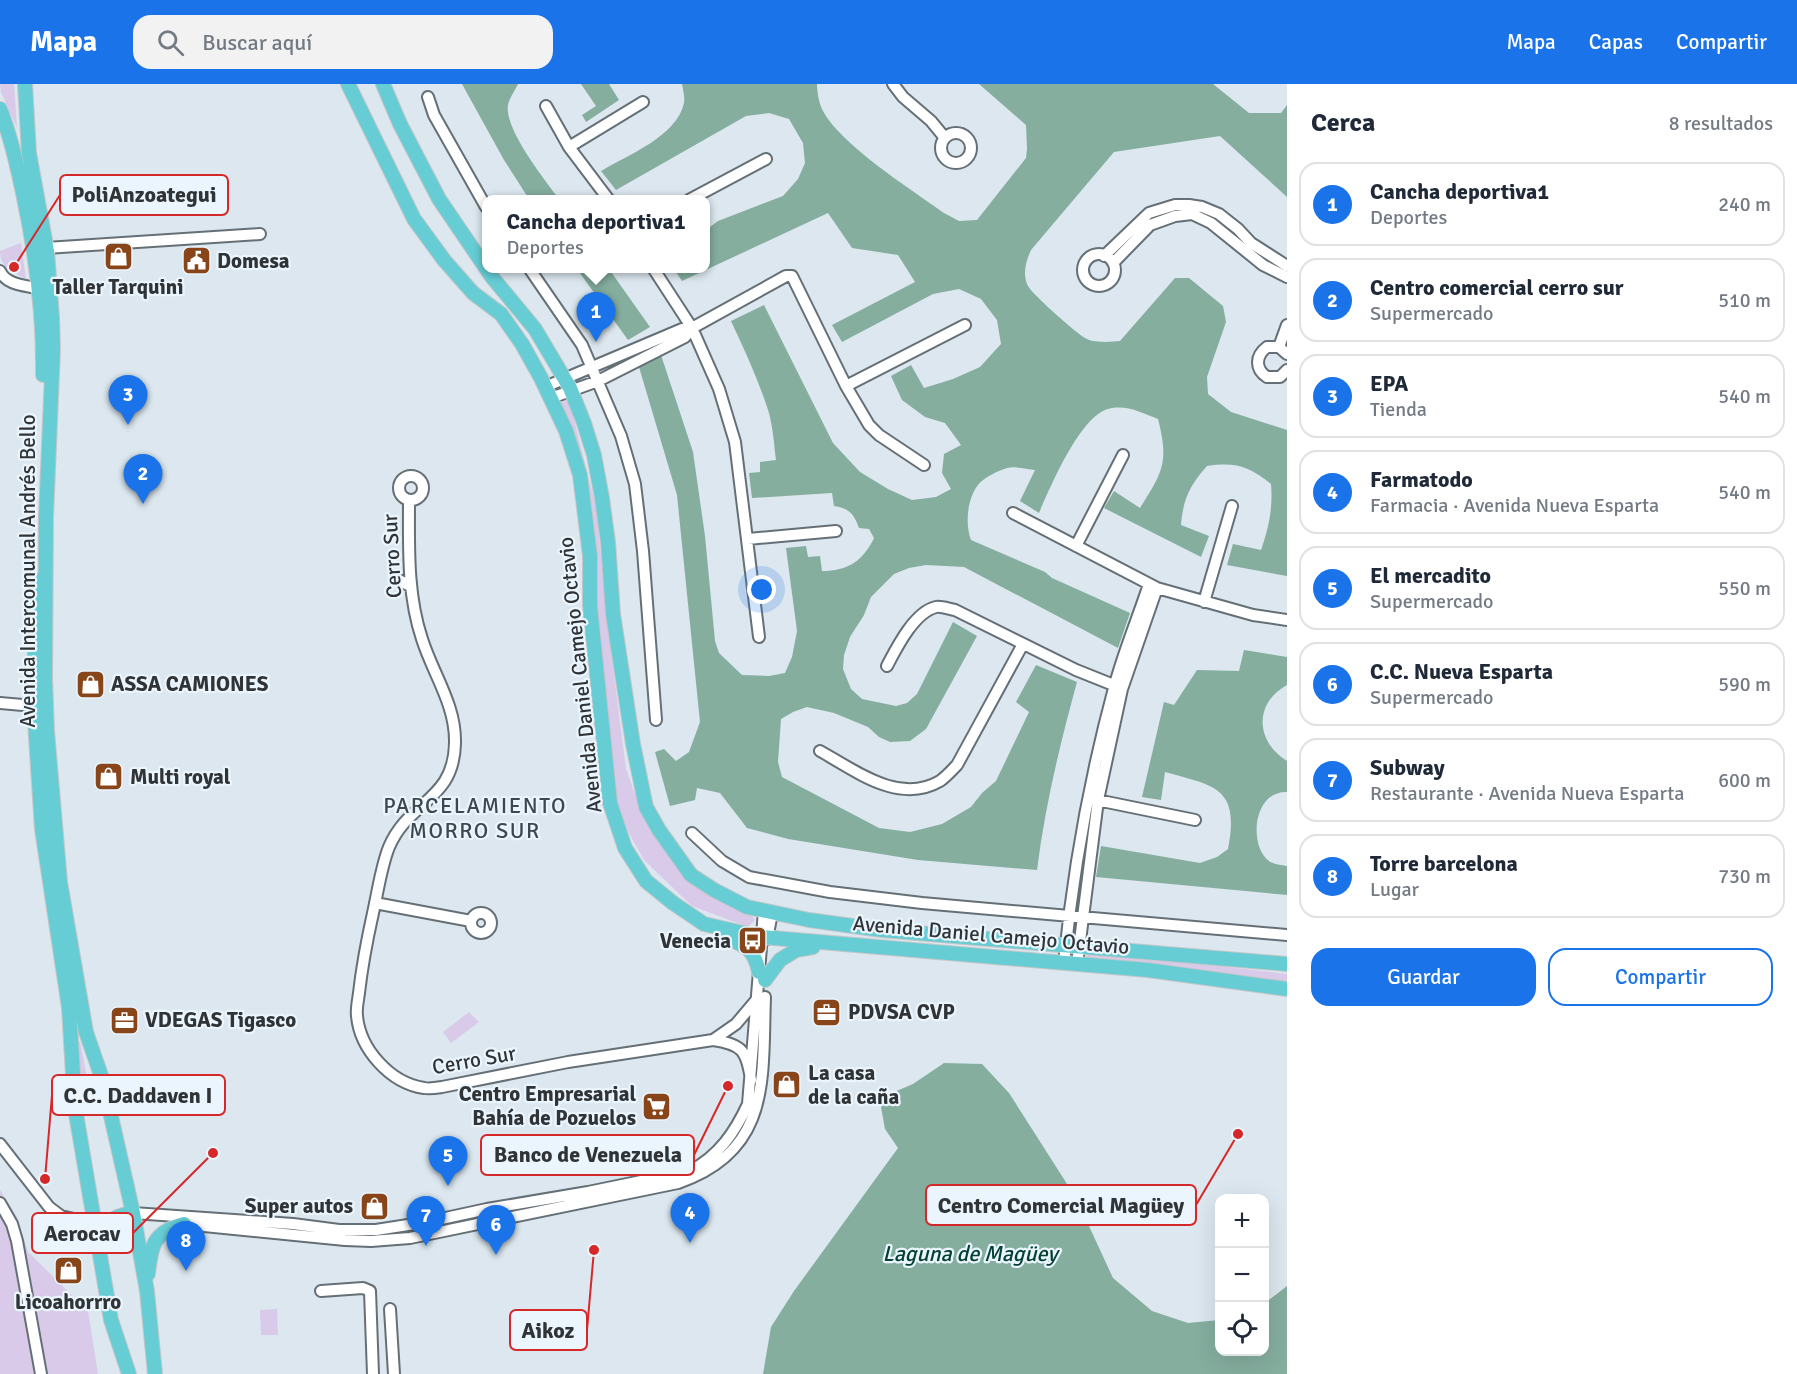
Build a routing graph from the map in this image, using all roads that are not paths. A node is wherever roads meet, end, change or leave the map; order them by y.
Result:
1 (26, 84) edge
2 (348, 84) edge
3 (383, 84) edge
4 (893, 84) edge
5 (428, 97) dead end
6 (643, 102) dead end
7 (546, 106) dead end
8 (0, 109) edge
9 (945, 138) dead end
10 (569, 147) junction
11 (766, 159) dead end
12 (605, 195) edge
13 (698, 195) edge
14 (482, 200) edge
15 (260, 234) dead end
16 (46, 248) junction
17 (482, 262) edge
18 (1287, 266) edge
19 (0, 271) edge
20 (489, 273) edge
21 (532, 273) edge
22 (656, 273) edge
23 (1287, 277) edge
24 (40, 289) junction
25 (965, 325) dead end
26 (1287, 325) edge
27 (692, 328) junction
28 (1283, 351) edge
29 (591, 367) junction
30 (1287, 370) edge
31 (564, 379) junction
32 (598, 381) junction
33 (846, 386) junction
34 (548, 392) junction
35 (571, 392) junction
36 (1122, 455) dead end
37 (924, 465) dead end
38 (409, 500) dead end
39 (1232, 506) dead end
40 (1012, 513) dead end
41 (836, 531) dead end
42 (748, 539) junction
43 (1076, 546) junction
44 (399, 580) dead end
45 (410, 586) junction
46 (1153, 586) junction
47 (1204, 602) junction
48 (1287, 620) edge
49 (759, 638) dead end
50 (1023, 644) junction
51 (887, 666) dead end
52 (1118, 687) junction
53 (0, 703) edge
54 (34, 706) junction
55 (656, 720) dead end
56 (820, 752) dead end
57 (1093, 799) junction
58 (1194, 820) dead end
59 (692, 833) dead end
60 (375, 903) junction
61 (768, 912) junction
62 (1070, 915) junction
63 (1083, 917) junction
64 (704, 924) junction
65 (1287, 935) edge
66 (764, 937) junction
67 (466, 939) dead end
68 (827, 943) junction
69 (1066, 945) junction
70 (1081, 946) junction
71 (1071, 963) junction
72 (1287, 964) edge
73 (762, 976) junction
74 (1287, 989) edge
75 (758, 998) junction
76 (712, 1040) junction
77 (751, 1080) junction
78 (0, 1144) edge
79 (0, 1203) edge
80 (133, 1213) junction
81 (95, 1224) junction
82 (184, 1224) joint
83 (98, 1241) junction
84 (147, 1291) junction
85 (321, 1291) dead end
86 (390, 1309) dead end
87 (41, 1374) edge
88 (129, 1374) edge
89 (155, 1374) edge
90 (373, 1374) edge
91 (394, 1374) edge

1 - 16 main road, Avenida Intercomunal Andrés Bello
2 - 34 main road, Avenida Daniel Camejo Octavio
3 - 17 main road, Avenida Daniel Camejo Octavio
4 - 9 street
5 - 14 street
6 - 10 street
7 - 10 street
8 - 24 main road, Avenida Intercomunal Andrés Bello
10 - 12 street
11 - 13 street
15 - 16 street
16 - 80 main road, Avenida Intercomunal Andrés Bello
18 - 23 street
19 - 24 street
20 - 31 main road, Avenida Daniel Camejo Octavio
21 - 29 street
22 - 27 street
24 - 54 main road, Avenida Intercomunal Andrés Bello
25 - 33 street
26 - 28 street
27 - 29 street
27 - 32 street
27 - 33 street
27 - 42 street
28 - 30 street
29 - 31 street
29 - 32 street
31 - 34 street
31 - 35 main road, Avenida Daniel Camejo Octavio
32 - 35 street
32 - 55 street
33 - 37 street
34 - 35 street
34 - 64 main road, Avenida Daniel Camejo Octavio
35 - 61 main road, Avenida Daniel Camejo Octavio
36 - 43 street
38 - 45 street, Cerro Sur
39 - 47 street
40 - 43 street
41 - 42 street
42 - 49 street
43 - 46 street
44 - 45 street
45 - 60 street, Cerro Sur
46 - 47 street
46 - 52 street
47 - 48 street
50 - 51 street
50 - 52 street
50 - 56 street
52 - 57 street
53 - 54 street
54 - 81 main road, Avenida Intercomunal Andrés Bello
57 - 58 street
57 - 62 street
57 - 63 street
59 - 62 street
60 - 67 street
60 - 76 street, Cerro Sur
61 - 66 street
61 - 69 main road, Avenida Daniel Camejo Octavio
62 - 63 street
62 - 69 street
63 - 65 street
63 - 70 street
64 - 66 main road, Avenida Daniel Camejo Octavio
64 - 73 main road
66 - 68 main road, Avenida Daniel Camejo Octavio
66 - 73 street
68 - 71 main road, Avenida Daniel Camejo Octavio
68 - 73 main road
69 - 70 main road, Avenida Daniel Camejo Octavio
69 - 71 street
70 - 71 street
70 - 72 main road, Avenida Daniel Camejo Octavio
71 - 74 main road, Avenida Daniel Camejo Octavio
73 - 75 street
73 - 82 street
75 - 76 street, Cerro Sur
75 - 77 street
76 - 77 street, Cerro Sur
77 - 80 street
78 - 81 street
79 - 87 street
80 - 83 main road
80 - 84 main road, Avenida Intercomunal Andrés Bello
81 - 83 main road, Avenida Intercomunal Andrés Bello
82 - 84 main road
83 - 88 main road, Avenida Intercomunal Andrés Bello
84 - 89 main road, Avenida Intercomunal Andrés Bello
85 - 90 street
86 - 91 street

